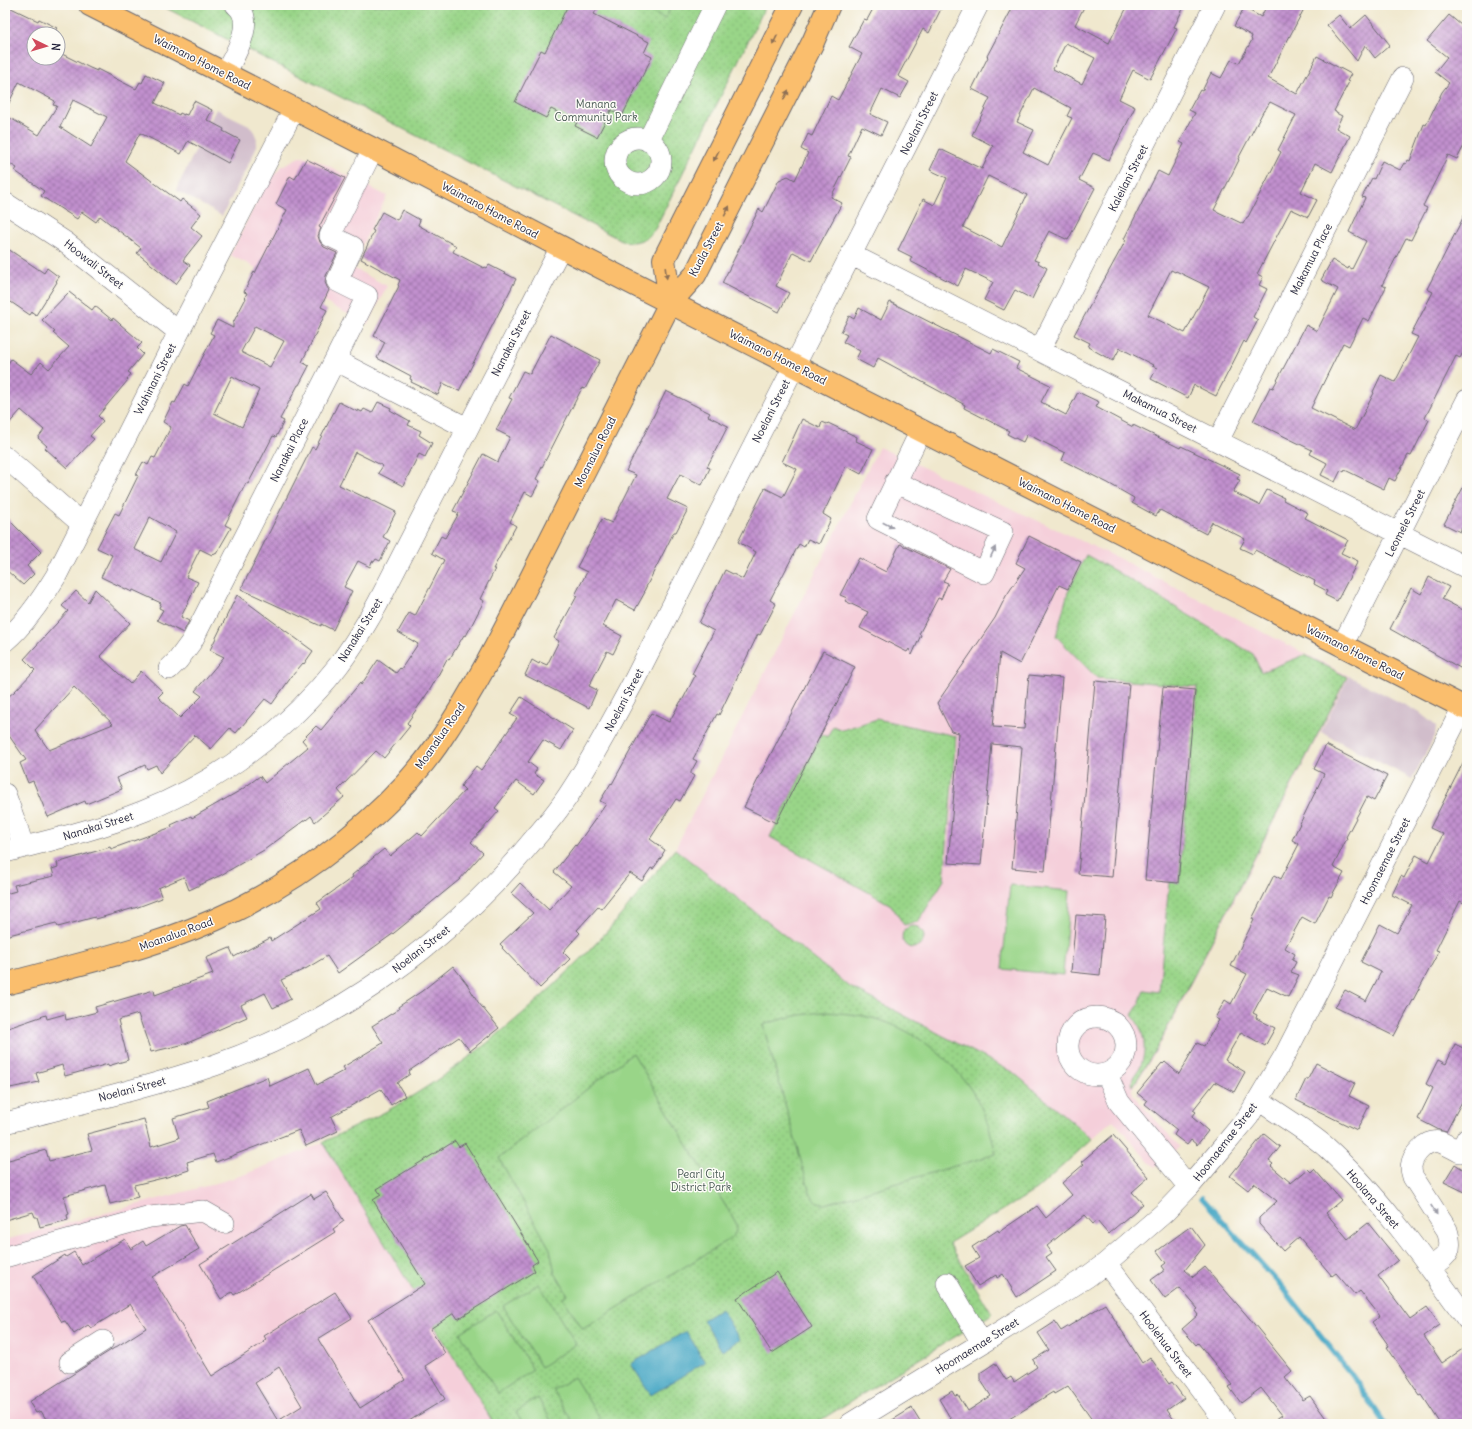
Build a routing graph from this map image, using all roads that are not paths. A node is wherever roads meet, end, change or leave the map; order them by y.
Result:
1 (90, 5) edge
2 (236, 5) edge
3 (715, 5) edge
4 (792, 5) edge
5 (830, 5) edge
6 (978, 5) edge
7 (1215, 5) edge
8 (225, 74) junction
9 (1403, 78) dead end
10 (294, 109) junction
11 (648, 141) dead end
12 (373, 149) junction
13 (5, 203) edge
14 (560, 247) junction
15 (852, 255) junction
16 (670, 303) junction
17 (179, 332) junction
18 (1040, 350) junction
19 (335, 360) junction
20 (795, 366) junction
21 (1467, 400) edge
22 (467, 428) junction
23 (921, 430) junction
24 (1218, 441) junction
25 (5, 457) edge
26 (895, 482) junction
27 (82, 524) junction
28 (1399, 534) junction
29 (1467, 568) edge
30 (5, 641) edge
31 (1342, 646) junction
32 (168, 669) dead end
33 (1465, 708) edge
34 (5, 794) edge
35 (14, 850) edge
36 (5, 984) edge
37 (1107, 1074) dead end
38 (1259, 1100) junction
39 (5, 1123) edge
40 (1467, 1138) edge
41 (1189, 1187) junction
42 (224, 1222) dead end
43 (5, 1257) edge
44 (1106, 1263) junction
45 (1430, 1268) junction
46 (947, 1283) dead end
47 (1467, 1319) edge
48 (103, 1342) dead end
49 (982, 1343) junction
50 (70, 1362) dead end
51 (850, 1424) edge
52 (1226, 1424) edge

1 - 8 main road, Waimano Home Road
2 - 8 street
3 - 11 street
4 -> 16 main road
16 -> 5 main road, Kuala Street
6 - 15 street, Noelani Street
7 - 18 street, Kaleilani Street
8 - 10 main road, Waimano Home Road
9 - 24 street, Makamua Place
10 - 12 main road, Waimano Home Road
10 - 17 street, Wahinani Street
12 - 14 main road, Waimano Home Road
12 - 19 street, Nanakai Place
13 - 17 street, Hoowali Street
14 - 16 main road, Waimano Home Road
14 - 22 street, Nanakai Street
15 - 18 street, Makamua Street
15 - 20 street, Noelani Street
16 - 20 main road, Waimano Home Road
16 - 36 main road, Moanalua Road
17 - 27 street, Wahinani Street
18 - 24 street, Makamua Street
19 - 22 street
19 - 32 street, Nanakai Place
20 - 23 main road, Waimano Home Road
20 - 39 street, Noelani Street
21 - 28 street, Leomele Street
22 - 35 street, Nanakai Street
23 - 26 street
23 - 31 main road, Waimano Home Road
24 - 28 street, Makamua Street
25 - 27 street
26 -> 26 street
27 - 30 street, Wahinani Street
28 - 29 street, Makamua Street
28 - 31 street, Leomele Street
31 - 33 main road, Waimano Home Road
33 - 38 street, Hoomaemae Street
34 - 35 street
37 - 41 street
38 - 41 street, Hoomaemae Street
38 - 45 street, Hoolana Street
40 -> 45 street
41 - 44 street, Hoomaemae Street
42 - 43 street
44 - 49 street, Hoomaemae Street
44 - 52 street, Hoolehua Street
45 - 47 street, Hoolana Street
46 - 49 street
48 - 50 street
49 - 51 street, Hoomaemae Street

